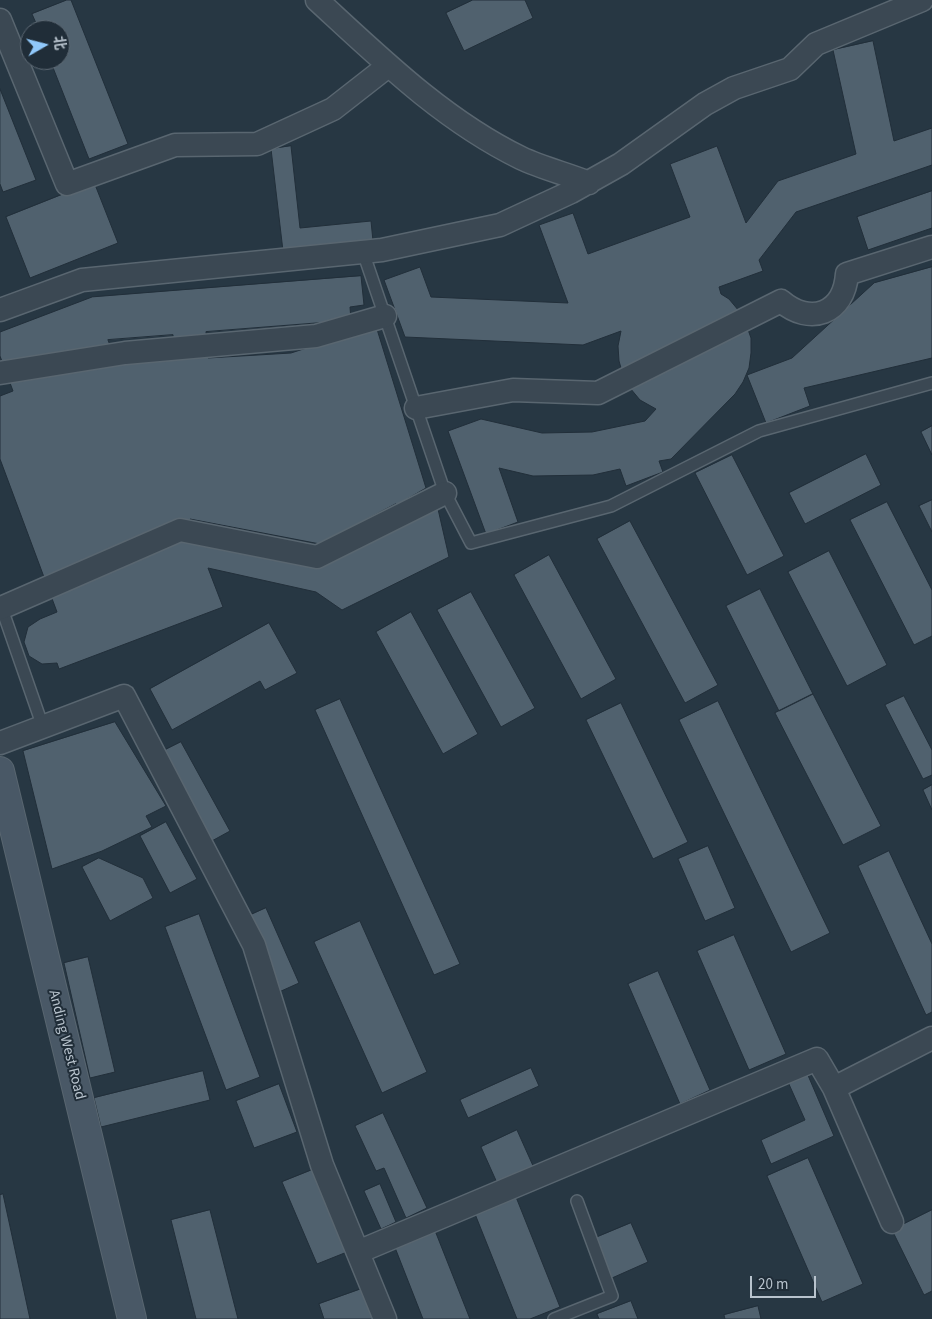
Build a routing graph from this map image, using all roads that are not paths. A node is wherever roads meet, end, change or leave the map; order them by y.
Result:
1 (317, 0) edge
2 (922, 0) edge
3 (0, 20) edge
4 (388, 66) junction
5 (589, 182) junction
6 (932, 247) edge
7 (363, 252) junction
8 (0, 310) edge
9 (385, 316) junction
10 (0, 373) edge
11 (932, 383) edge
12 (416, 408) junction
13 (445, 493) junction
14 (1, 606) edge
15 (43, 727) junction
16 (0, 742) edge
17 (0, 771) edge
18 (0, 843) edge
19 (932, 1038) edge
20 (834, 1088) junction
21 (577, 1201) dead end
22 (892, 1222) dead end
23 (358, 1252) junction
24 (114, 1319) edge
25 (132, 1319) edge
26 (385, 1319) edge
27 (554, 1319) edge

1 - 4 street
2 - 5 street
3 - 4 street
4 - 5 street
5 - 7 street
6 - 12 street
7 - 8 street
7 - 9 lane
9 - 10 street
9 - 12 lane
11 - 13 lane
12 - 13 lane
13 - 14 street
14 - 15 lane
15 - 16 street
15 - 23 street
17 - 25 street, Anding West Road
18 - 24 street, Anding West Road
19 - 20 street
20 - 22 street
20 - 23 street
21 - 27 lane
23 - 26 street

